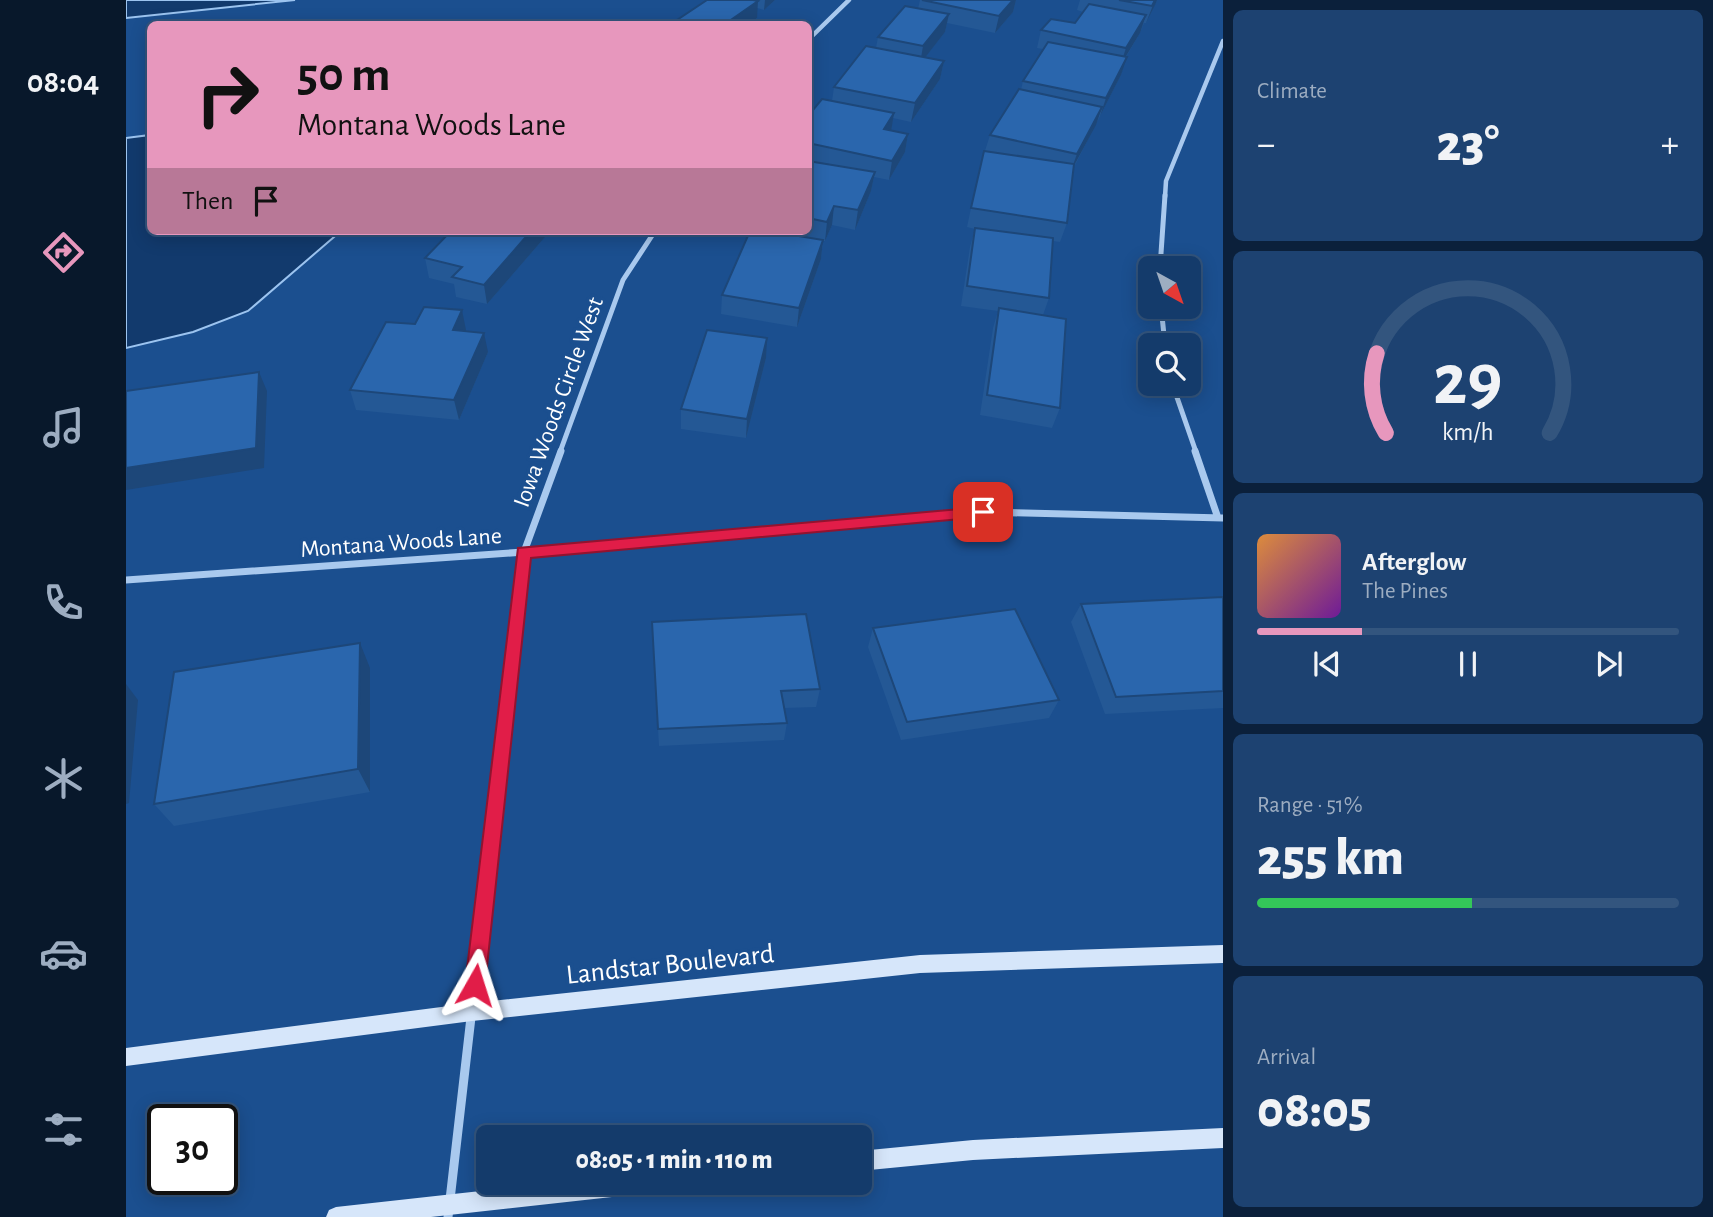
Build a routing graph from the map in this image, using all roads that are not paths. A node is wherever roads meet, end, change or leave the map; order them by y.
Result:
1 (849, 0) edge
2 (812, 36) edge
3 (1223, 41) edge
4 (652, 235) edge
5 (1161, 256) edge
6 (1177, 396) edge
7 (1221, 518) edge
8 (524, 552) junction
9 (126, 580) edge
10 (1223, 954) edge
11 (472, 1012) junction
12 (126, 1058) edge
13 (1223, 1138) edge
14 (872, 1160) edge
15 (560, 1195) edge
16 (449, 1210) edge
17 (336, 1217) edge

1 - 2 street
3 - 5 street
4 - 8 street, Iowa Woods Circle West
6 - 7 street
7 - 8 street, Montana Woods Lane
8 - 9 street, Montana Woods Lane
8 - 11 street, Iowa Woods Circle West
10 - 11 street, Landstar Boulevard
11 - 12 street, Landstar Boulevard
11 - 16 street, Iowa Woods Circle West
13 - 14 street
15 - 16 street
16 - 17 street

